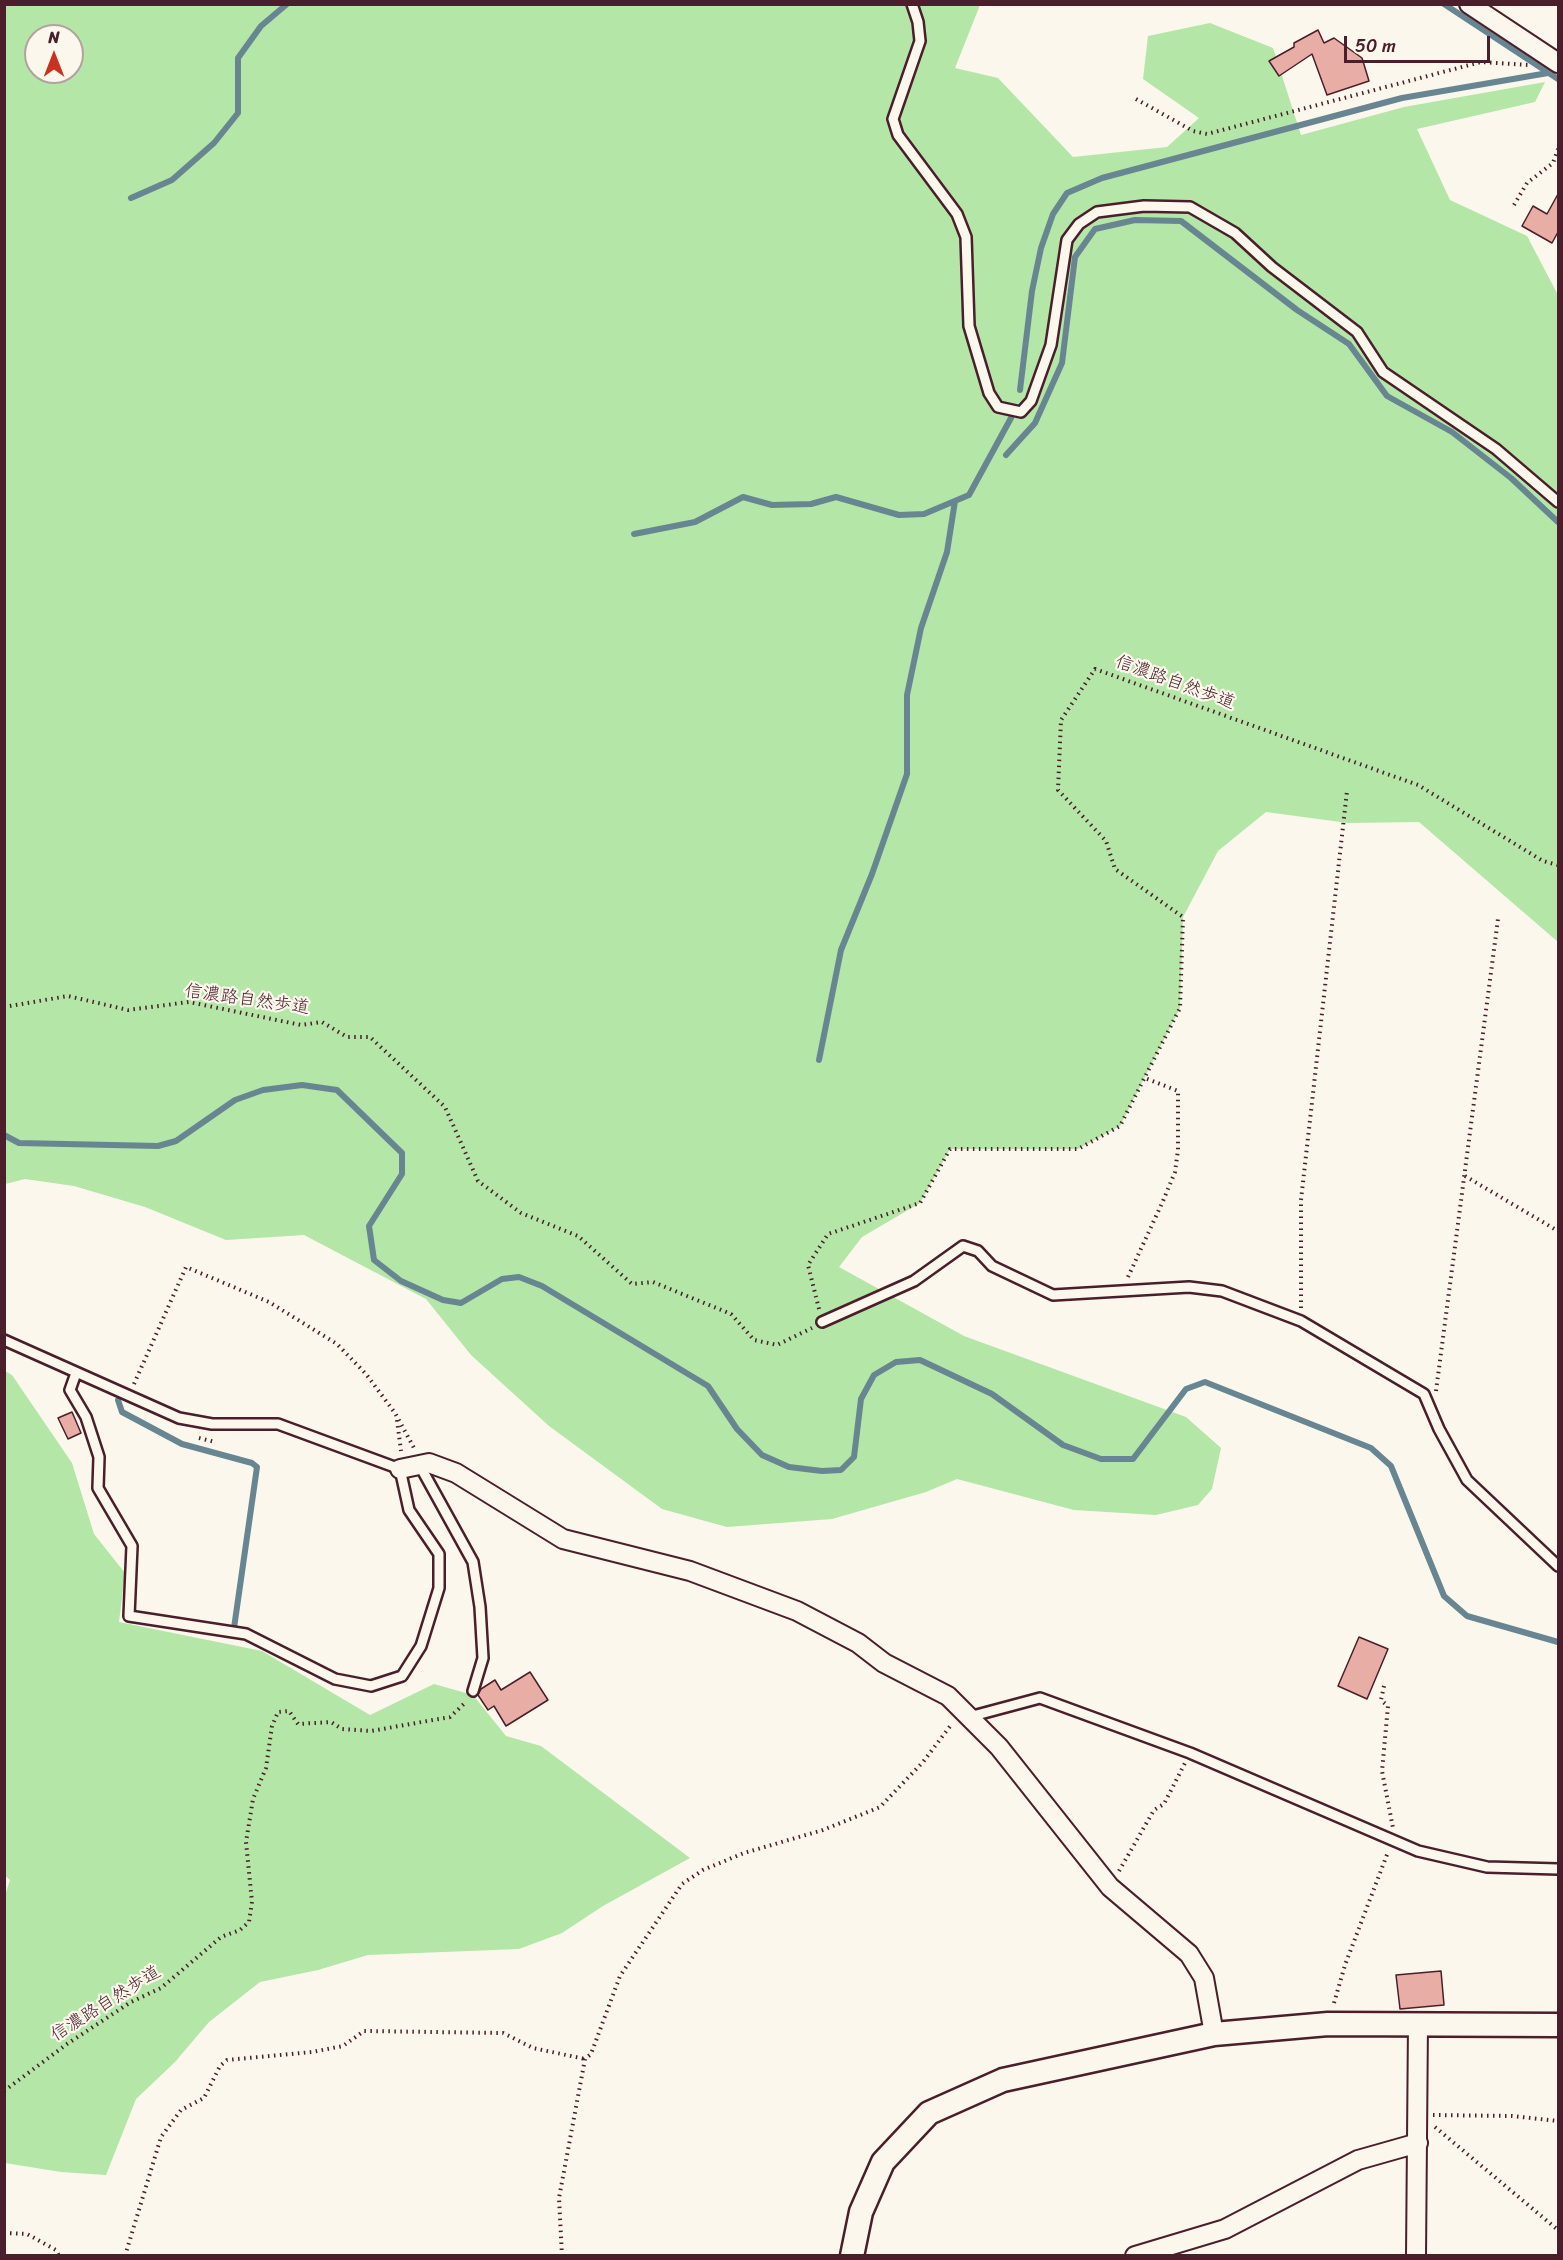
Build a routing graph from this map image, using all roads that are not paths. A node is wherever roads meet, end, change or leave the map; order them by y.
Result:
1 (912, 4) edge
2 (1469, 4) edge
3 (1558, 63) edge
4 (1558, 502) edge
5 (822, 1322) road end
6 (4, 1340) edge
7 (76, 1373) junction
8 (424, 1465) junction
9 (400, 1469) junction
10 (1558, 1566) edge
11 (474, 1691) road end
12 (966, 1713) junction
13 (1558, 1869) edge
14 (1418, 2023) junction
15 (1558, 2025) edge
16 (1214, 2034) junction
17 (1418, 2143) junction
18 (852, 2256) edge
19 (1135, 2256) edge
20 (1416, 2256) edge

1 - 4 lane
2 - 3 street
5 - 10 lane
6 - 7 lane
7 - 9 lane
7 - 9 lane
8 - 9 street
8 - 11 lane
8 - 12 street
12 - 13 lane
12 - 16 street
14 - 15 street
14 - 16 street
14 - 17 street
16 - 18 street
17 - 19 street
17 - 20 street

